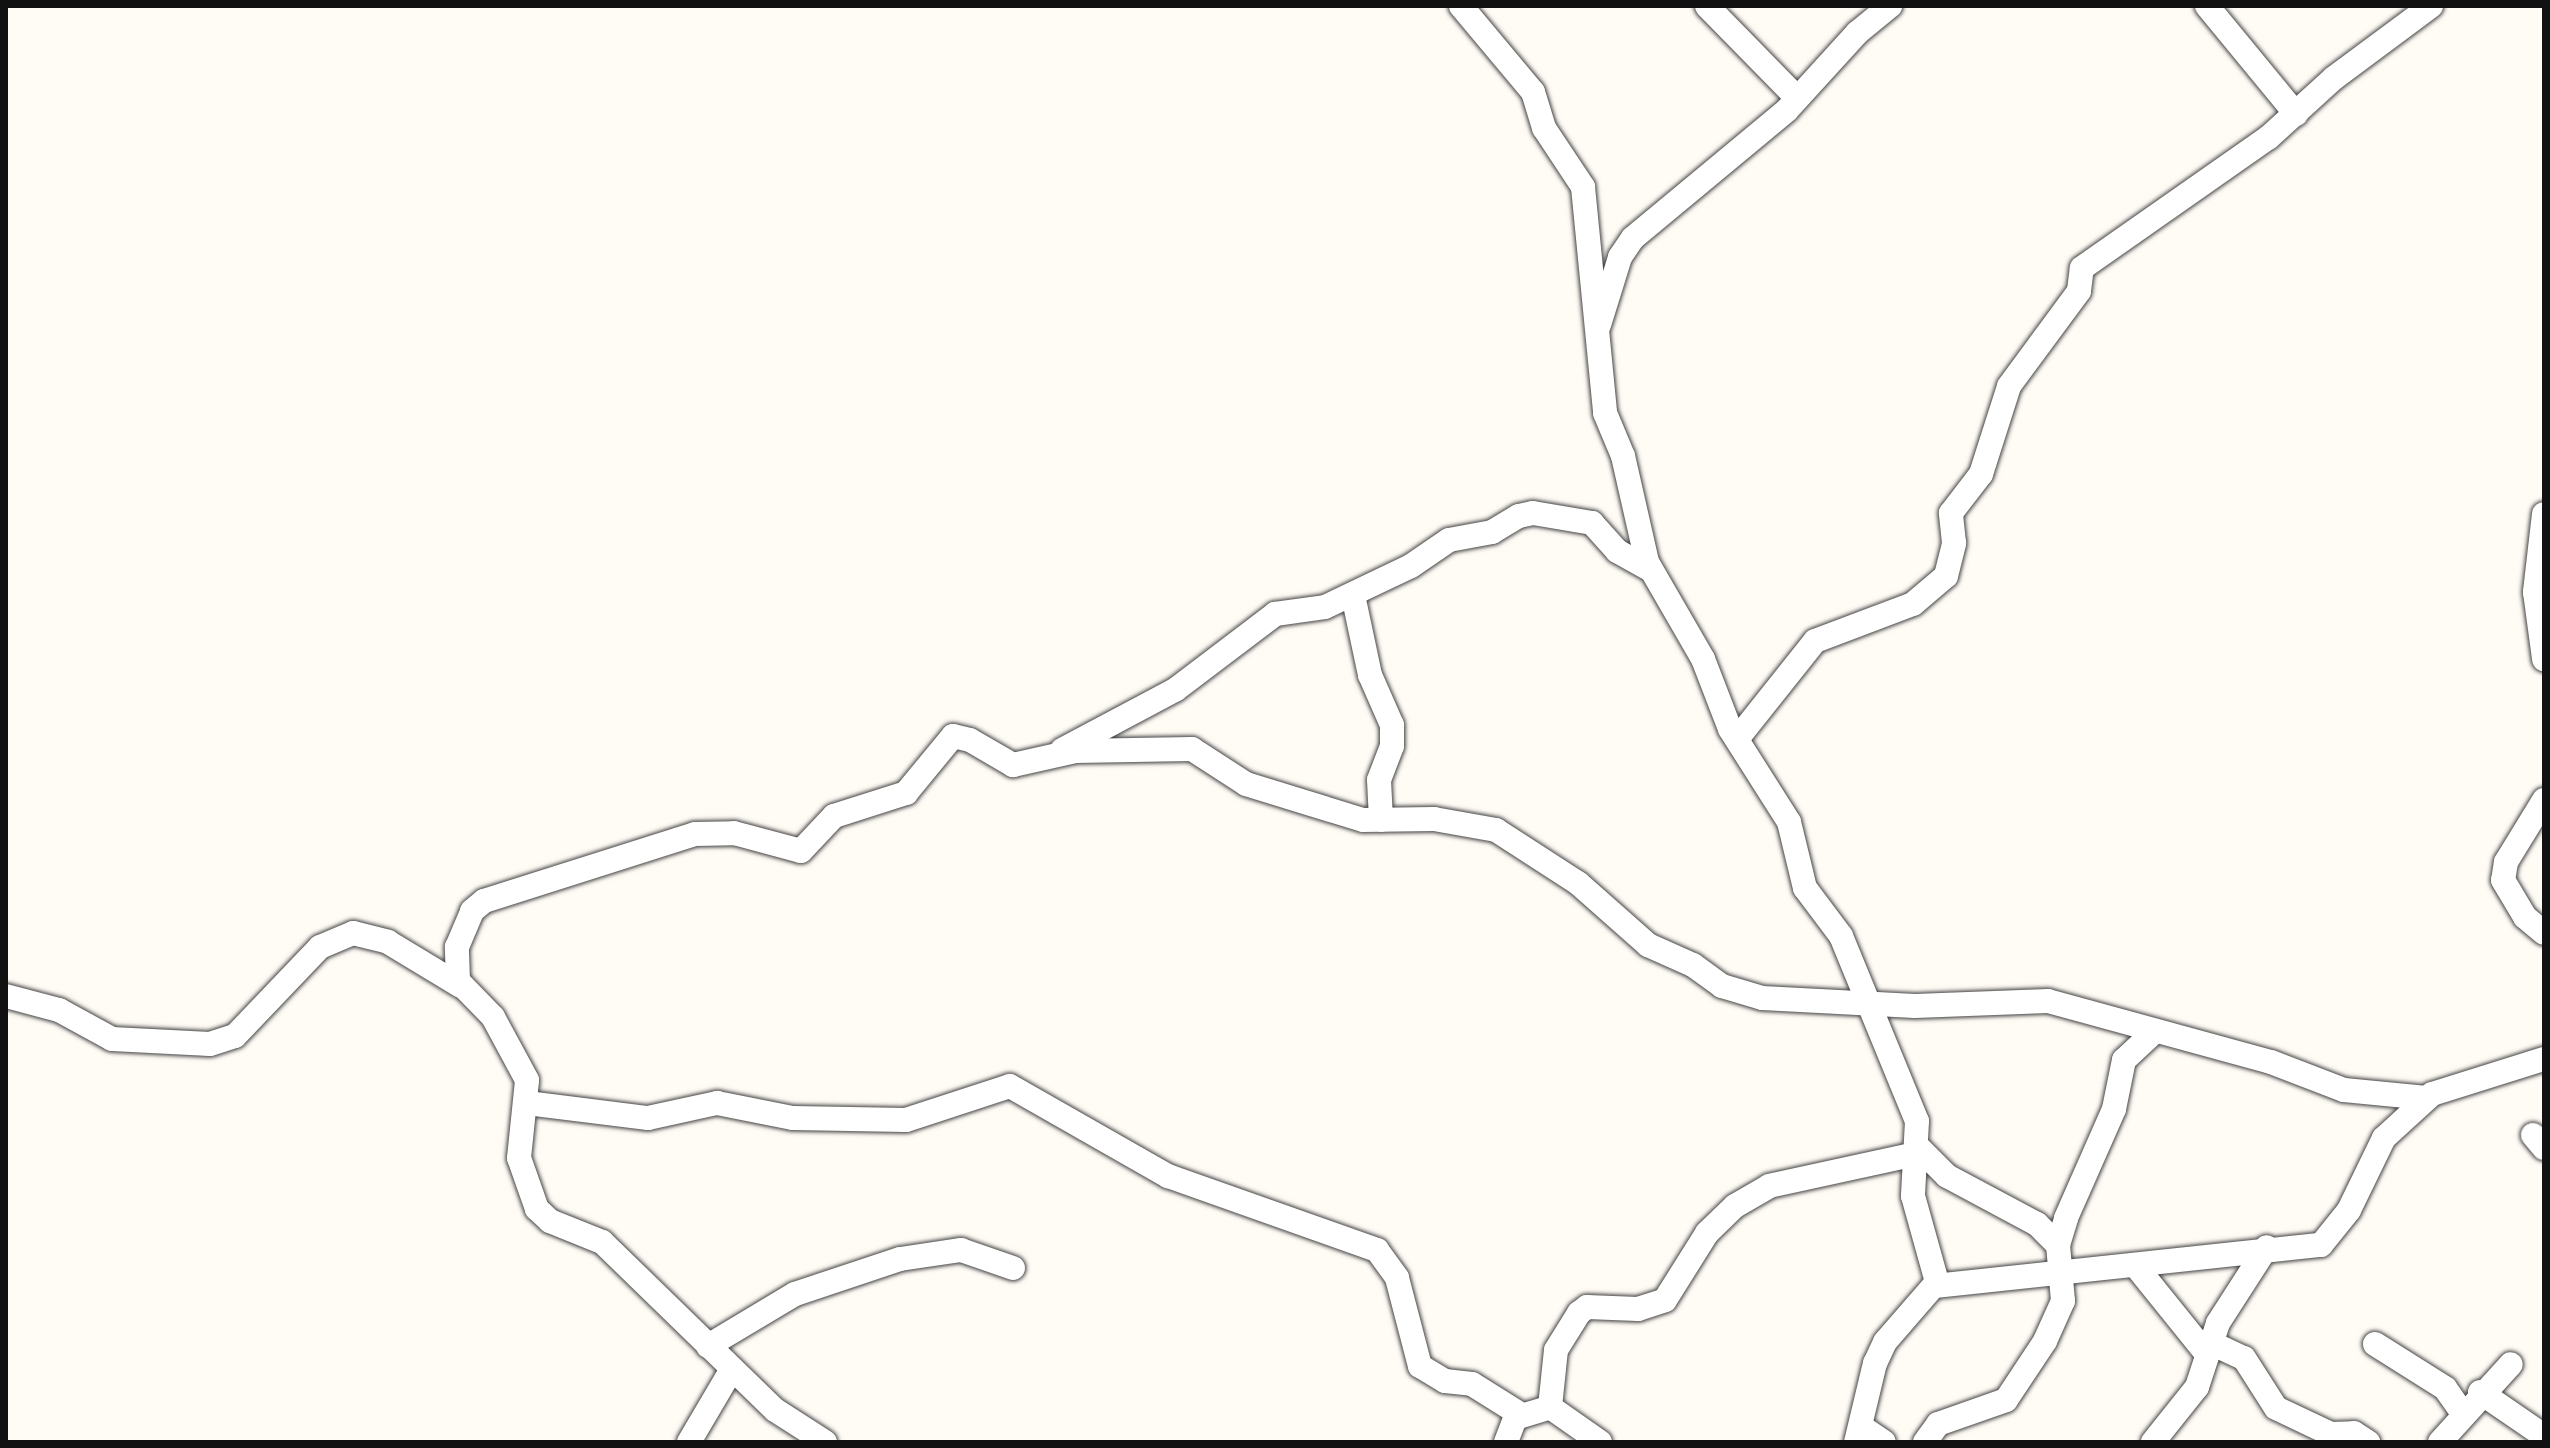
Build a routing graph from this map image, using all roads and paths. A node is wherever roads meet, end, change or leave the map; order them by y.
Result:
1 (1461, 6) edge
2 (1707, 6) edge
3 (1890, 6) edge
4 (2207, 6) edge
5 (2431, 6) edge
6 (1797, 98) junction
7 (2296, 114) junction
8 (1596, 332) junction
9 (2544, 514) edge
10 (1651, 570) junction
11 (1353, 595) junction
12 (2544, 659) edge
13 (1737, 739) junction
14 (1050, 757) junction
15 (2544, 800) edge
16 (1381, 820) junction
17 (2544, 933) edge
18 (461, 986) junction
19 (6, 996) edge
20 (1867, 1001) junction
21 (2153, 1033) junction
22 (2544, 1059) edge
23 (2427, 1098) junction
24 (527, 1103) junction
25 (1916, 1150) junction
26 (2058, 1245) junction
27 (2267, 1247) junction
28 (2135, 1265) junction
29 (1013, 1268) dead end
30 (2060, 1270) junction
31 (1935, 1286) junction
32 (2375, 1344) dead end
33 (708, 1346) junction
34 (2208, 1348) junction
35 (2511, 1364) dead end
36 (732, 1369) junction
37 (2480, 1392) junction
38 (1550, 1407) junction
39 (1520, 1414) junction
40 (2463, 1414) junction
41 (1859, 1435) edge
42 (2544, 1436) edge
43 (689, 1442) edge
44 (825, 1442) edge
45 (1506, 1442) edge
46 (1600, 1442) edge
47 (1884, 1442) edge
48 (1925, 1442) edge
49 (2153, 1442) edge
50 (2368, 1442) edge
51 (2440, 1442) edge

1 - 8 street
2 - 6 street
3 - 6 street
4 - 7 street
5 - 7 street
6 - 8 street
7 - 13 street
8 - 10 street
9 - 12 street
10 - 11 street
10 - 13 street
11 - 14 street
11 - 16 street
13 - 20 street
14 - 16 street
14 - 18 street
15 - 17 street
16 - 20 street
18 - 19 street
18 - 24 street
20 - 21 street
20 - 25 street
21 - 23 street
21 - 26 street
22 - 23 street
23 - 27 street
24 - 33 street
24 - 39 street
25 - 26 street
25 - 31 street
25 - 38 street
26 - 30 street
27 - 28 street
27 - 34 street
28 - 30 street
28 - 34 street
29 - 33 street
30 - 31 street
30 - 48 street
31 - 41 street
32 - 40 street
33 - 36 street
34 - 49 street
34 - 50 street
35 - 37 street
36 - 43 street
36 - 44 street
37 - 40 street
37 - 42 street
38 - 39 street
38 - 46 street
39 - 45 street
40 - 51 street
41 - 47 street

